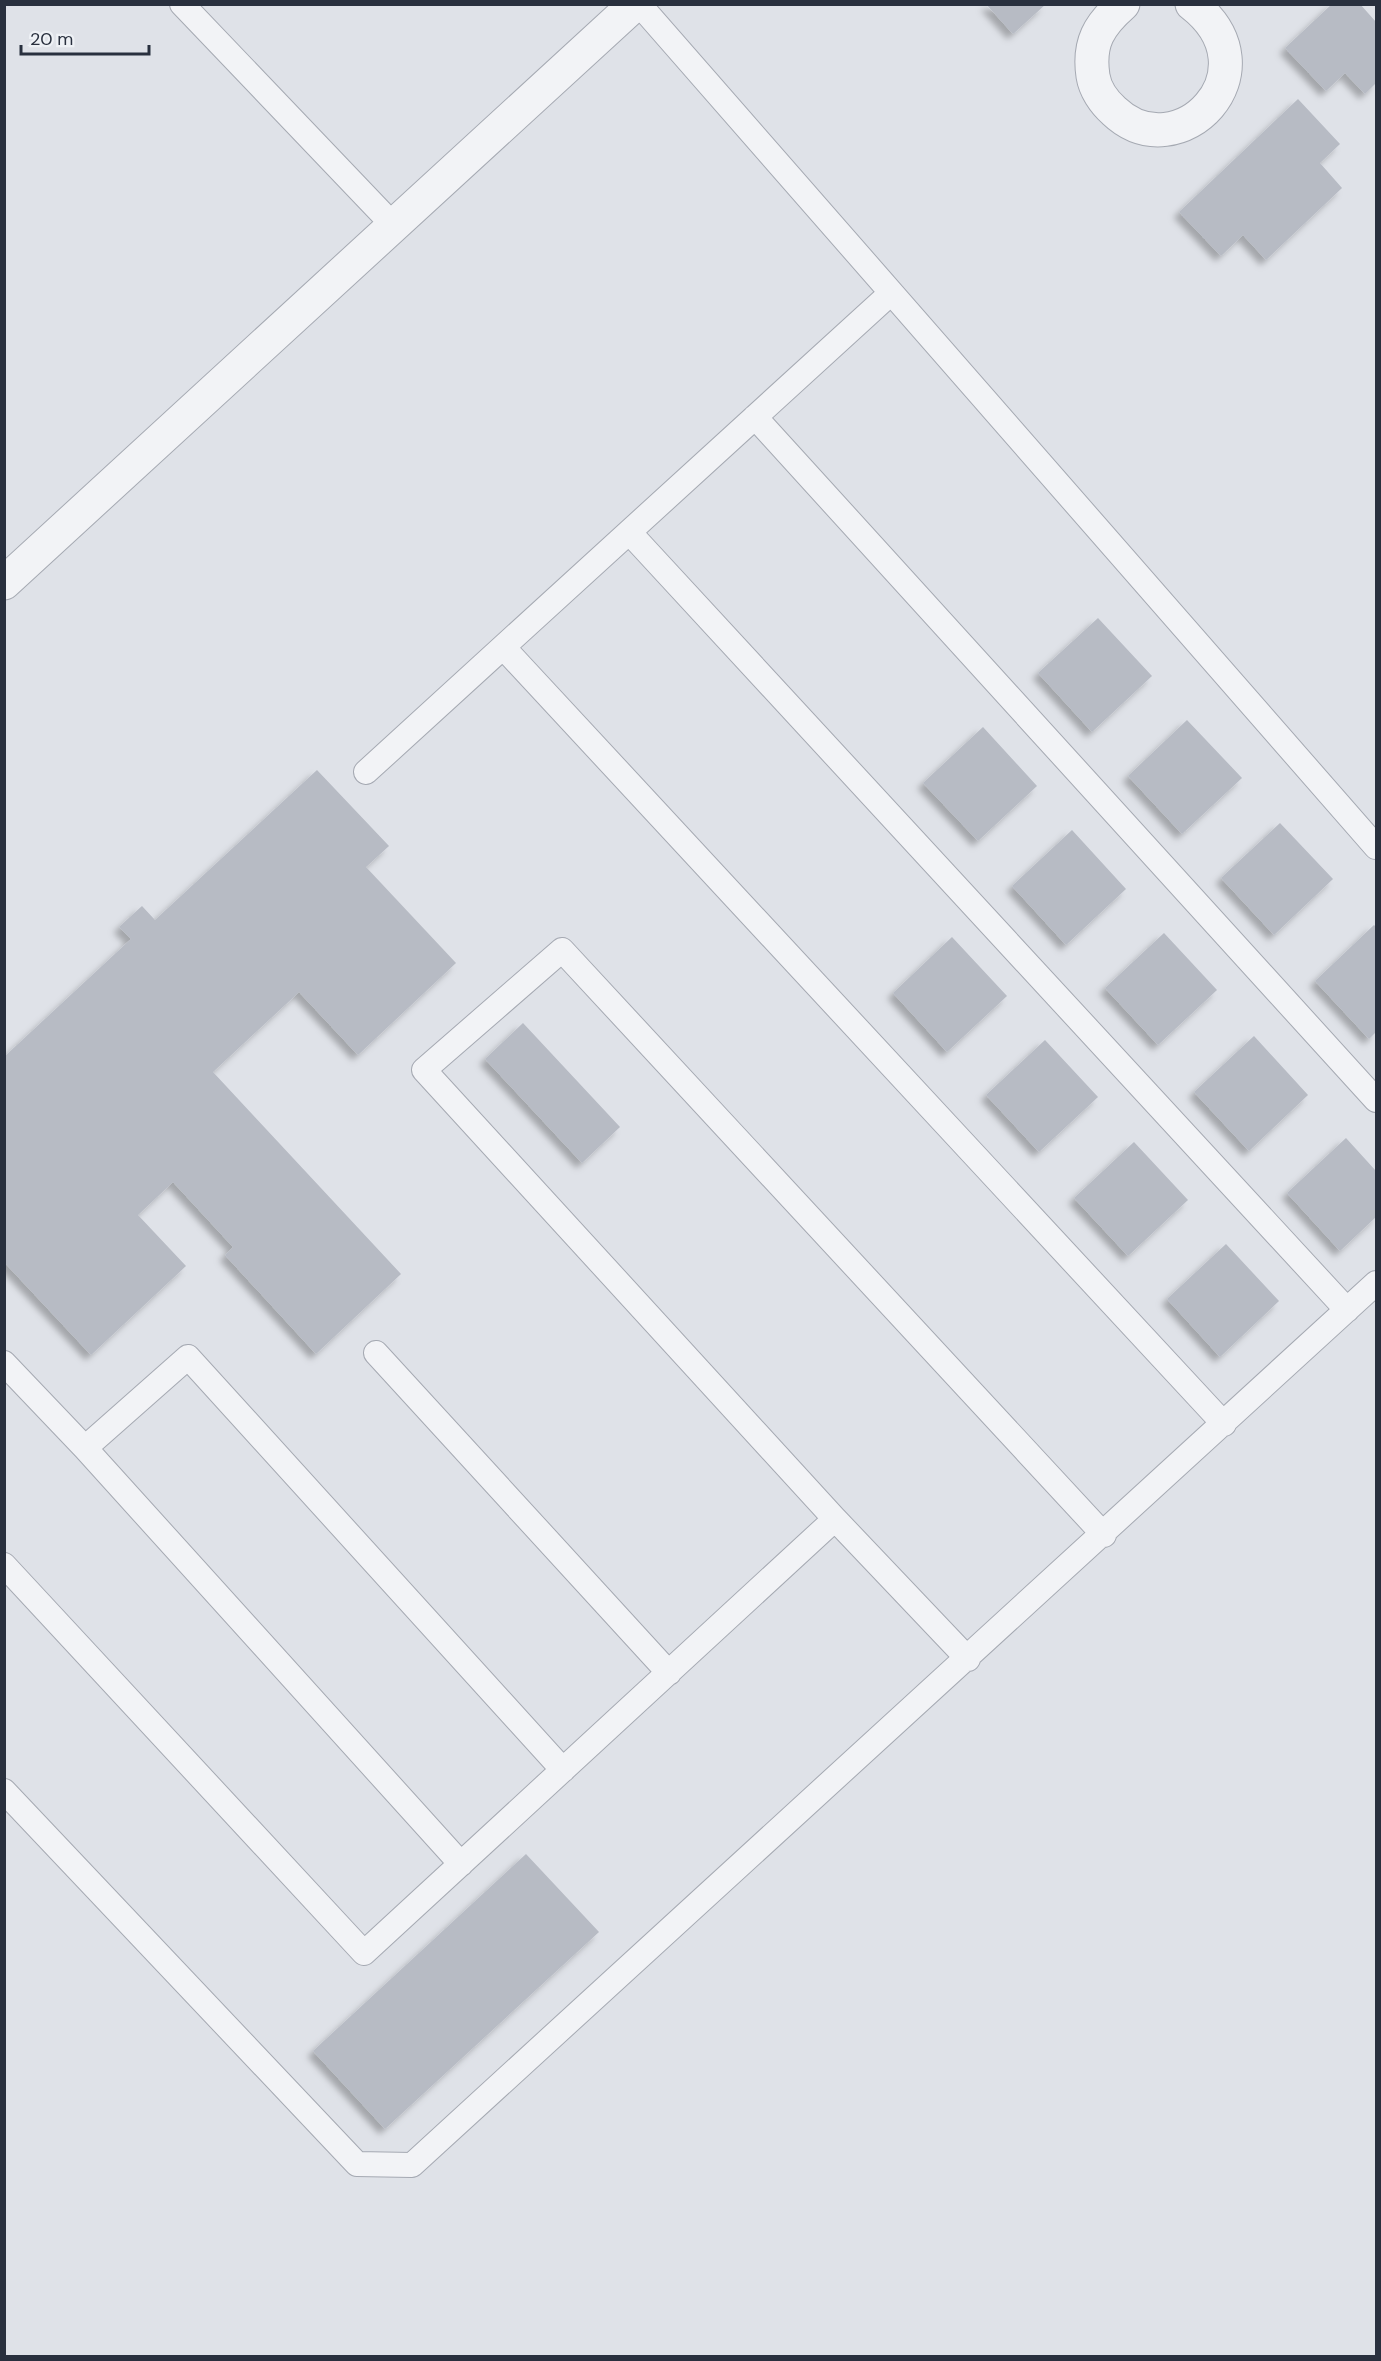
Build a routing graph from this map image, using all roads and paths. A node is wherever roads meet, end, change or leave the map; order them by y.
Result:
1 (182, 4) edge
2 (637, 4) edge
3 (1123, 4) edge
4 (1207, 8) edge
5 (394, 226) junction
6 (891, 293) junction
7 (755, 417) junction
8 (629, 532) junction
9 (4, 583) edge
10 (503, 647) junction
11 (366, 772) dead end
12 (1377, 847) edge
13 (1377, 1100) edge
14 (1377, 1283) edge
15 (1347, 1310) junction
16 (376, 1353) dead end
17 (4, 1363) edge
18 (1224, 1424) junction
19 (85, 1448) junction
20 (835, 1519) junction
21 (1104, 1535) junction
22 (4, 1565) edge
23 (968, 1659) junction
24 (669, 1673) junction
25 (563, 1770) junction
26 (4, 1791) edge
27 (461, 1864) junction

1 - 5 lane
2 - 5 street
2 - 6 lane
3 - 4 street
5 - 9 street
6 - 7 lane
6 - 12 lane
7 - 8 lane
7 - 13 lane
8 - 10 lane
8 - 15 lane
10 - 11 lane
10 - 18 lane
14 - 15 lane
15 - 18 lane
16 - 24 lane
17 - 19 lane
18 - 21 lane
19 - 25 lane
19 - 27 lane
20 - 21 lane
20 - 23 lane
20 - 24 lane
21 - 23 lane
22 - 27 lane
23 - 26 lane
24 - 25 lane
25 - 27 lane

